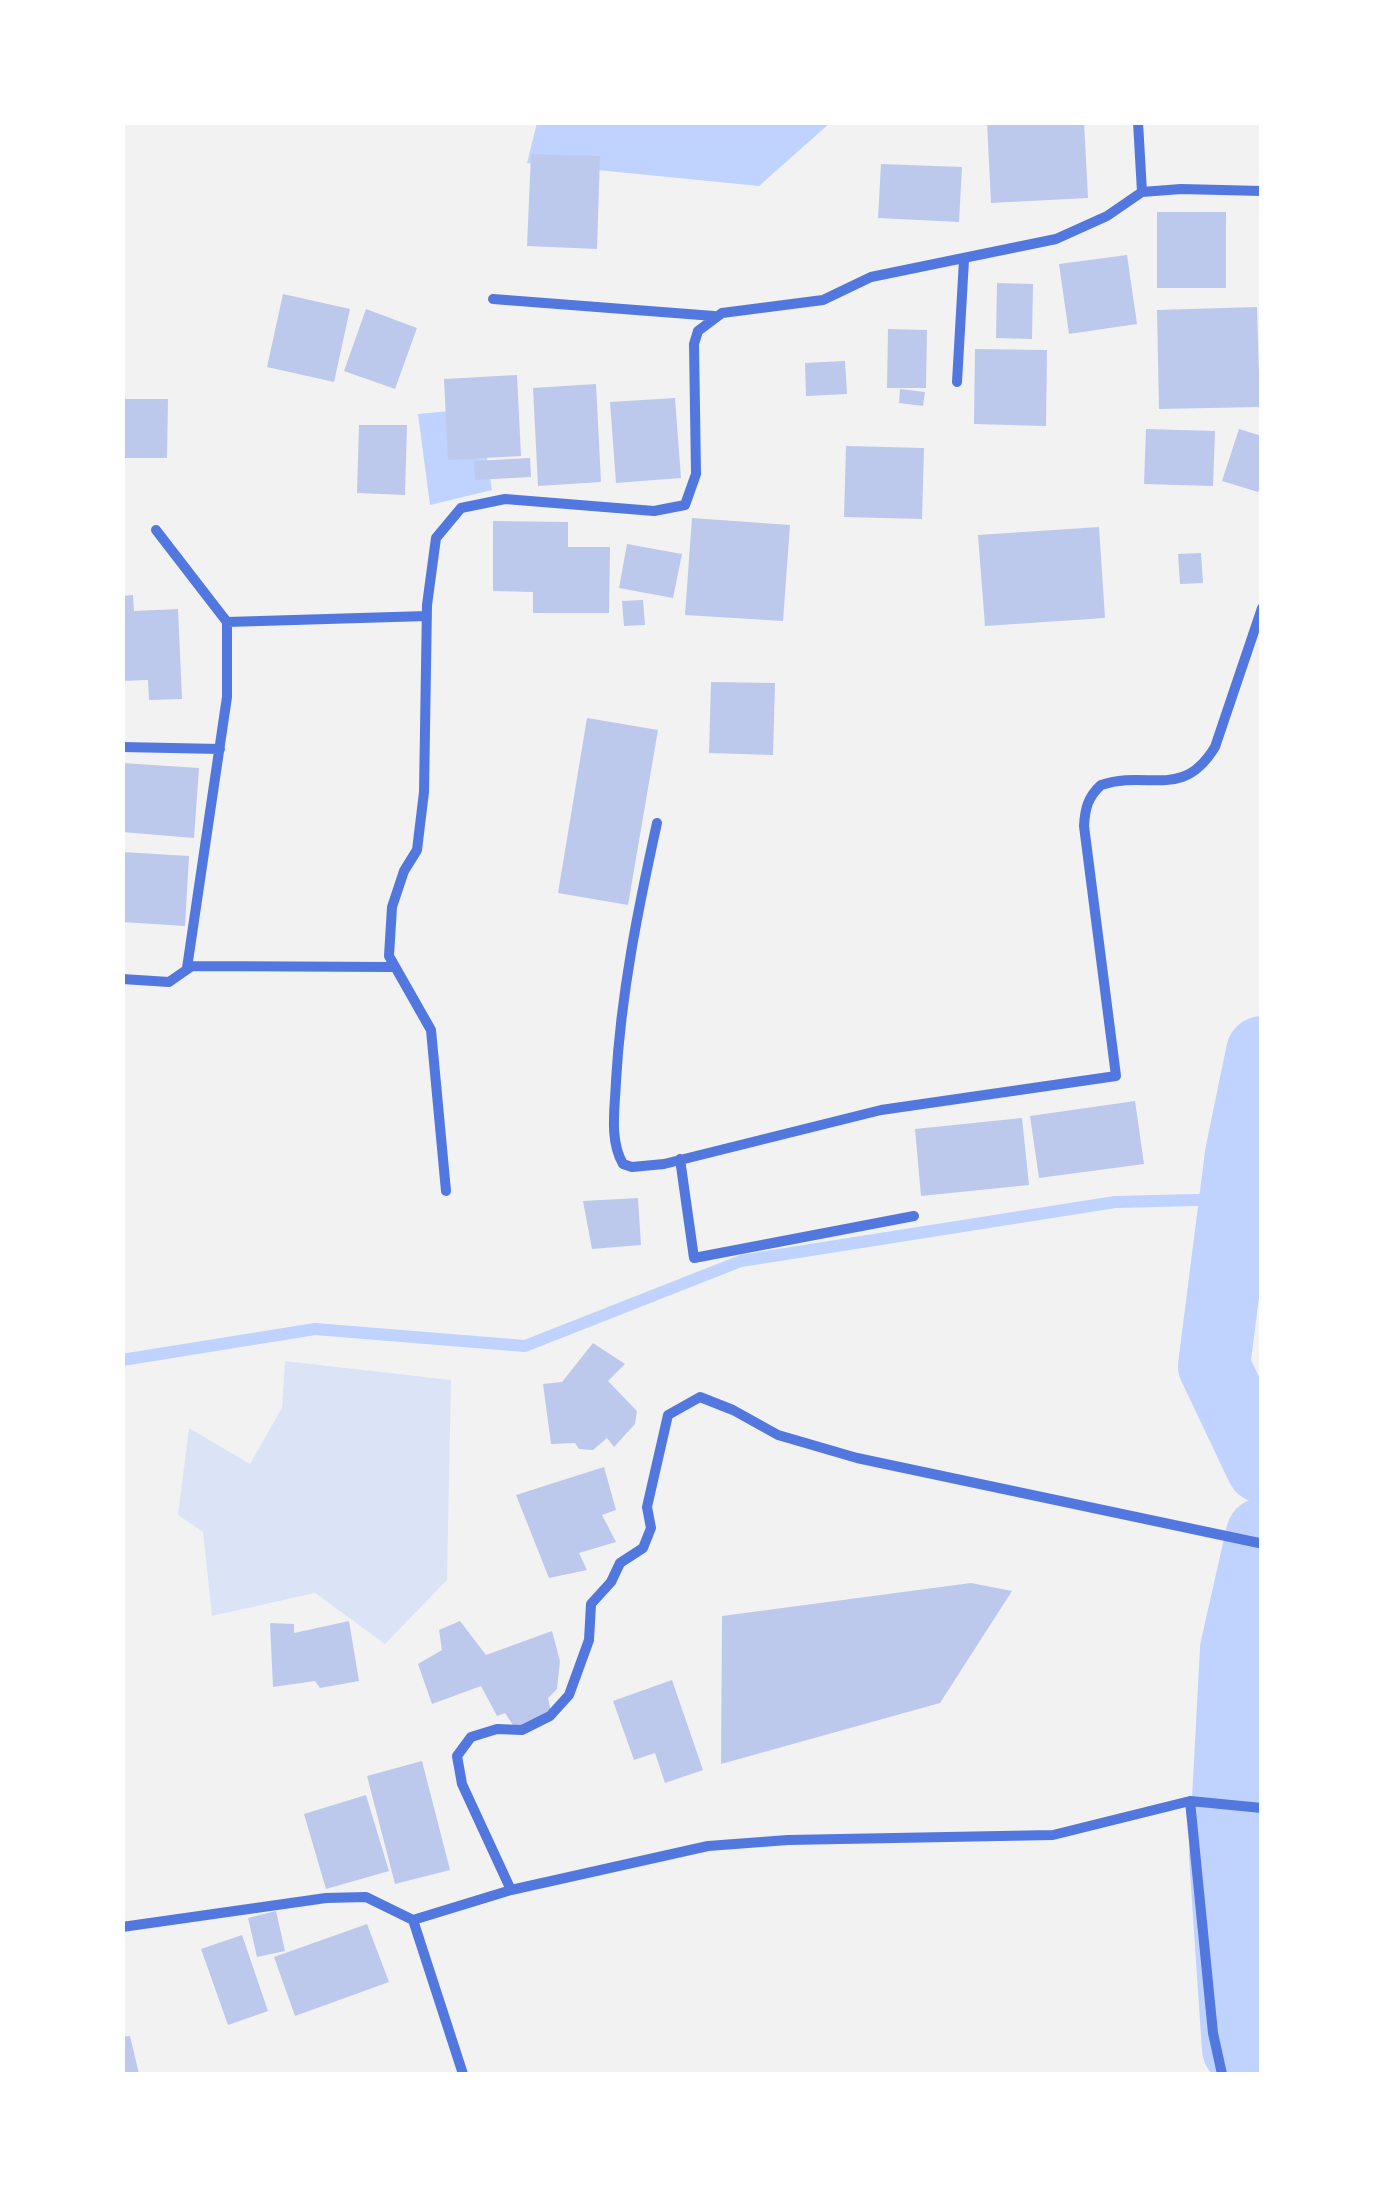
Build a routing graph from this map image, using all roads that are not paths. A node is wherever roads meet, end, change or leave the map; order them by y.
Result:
1 (1138, 122) edge
2 (1262, 191) edge
3 (1142, 192) junction
4 (964, 260) junction
5 (494, 299) dead end
6 (715, 316) junction
7 (957, 382) dead end
8 (156, 530) dead end
9 (1262, 608) edge
10 (427, 616) junction
11 (227, 622) junction
12 (122, 747) edge
13 (220, 749) junction
14 (656, 823) dead end
15 (392, 967) junction
16 (187, 968) junction
17 (122, 979) edge
18 (680, 1159) junction
19 (446, 1190) dead end
20 (914, 1216) dead end
21 (1260, 1542) edge
22 (1190, 1801) junction
23 (1262, 1808) edge
24 (512, 1890) junction
25 (413, 1920) junction
26 (122, 1928) edge
27 (463, 2074) edge
28 (1222, 2074) edge

1 - 3 street
2 - 3 street
3 - 4 street
4 - 6 street
4 - 7 street
5 - 6 street
6 - 10 street
8 - 11 street
9 - 18 street
10 - 11 street
10 - 15 street
11 - 13 street
12 - 13 street
13 - 16 street
14 - 18 street
15 - 16 street
15 - 19 street
16 - 17 street
18 - 20 street
21 - 24 street
22 - 23 street
22 - 24 street
22 - 28 street
24 - 25 street
25 - 26 street
25 - 27 street

